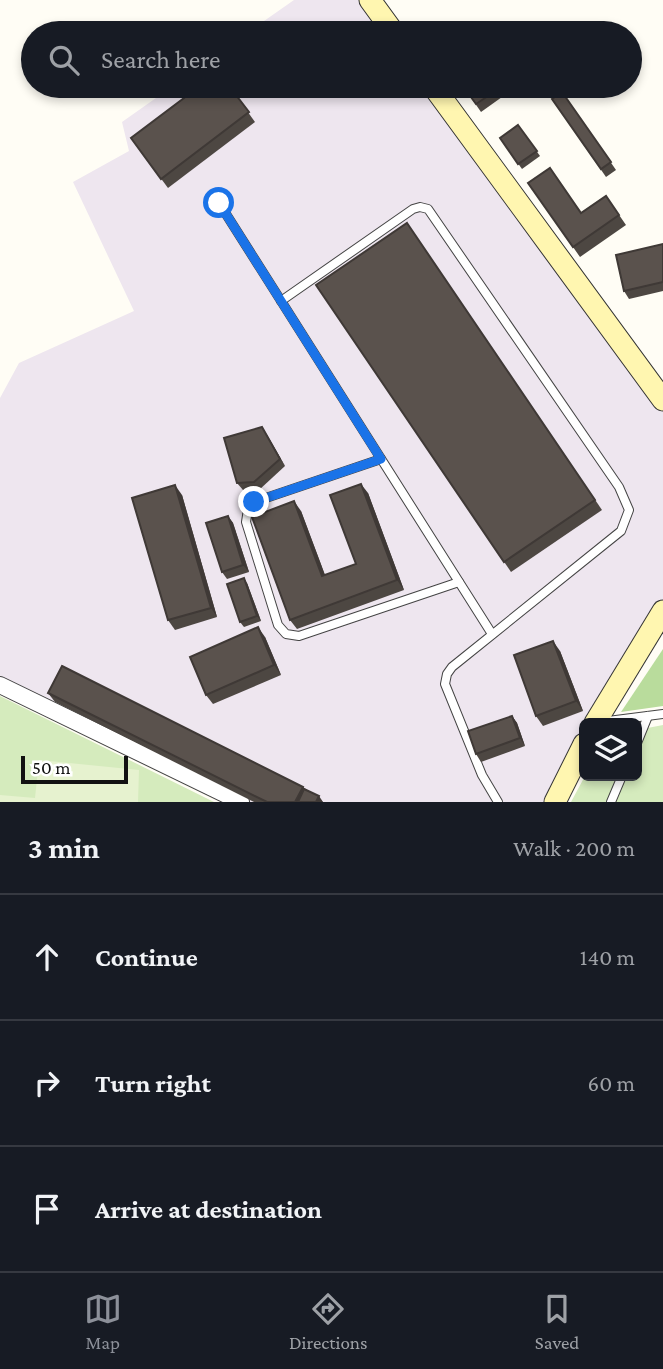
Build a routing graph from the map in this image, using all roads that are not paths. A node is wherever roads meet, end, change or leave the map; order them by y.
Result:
1 (370, 0) edge
2 (385, 21) edge
3 (442, 98) edge
4 (219, 203) dead end
5 (281, 301) junction
6 (663, 400) edge
7 (381, 459) junction
8 (458, 582) junction
9 (663, 611) edge
10 (492, 634) junction
11 (0, 685) edge
12 (663, 714) edge
13 (648, 716) junction
14 (598, 718) edge
15 (633, 718) edge
16 (642, 731) edge
17 (579, 754) edge
18 (620, 781) edge
19 (241, 802) edge
20 (498, 802) edge
21 (555, 802) edge
22 (611, 802) edge

1 - 2 street
3 - 6 street
4 - 5 lane
5 - 7 lane
5 - 10 lane
7 - 8 lane
7 - 8 lane
8 - 10 lane
9 - 14 street
10 - 20 lane
11 - 19 street
12 - 13 lane
13 - 15 lane
13 - 16 lane
17 - 21 street
18 - 22 lane

